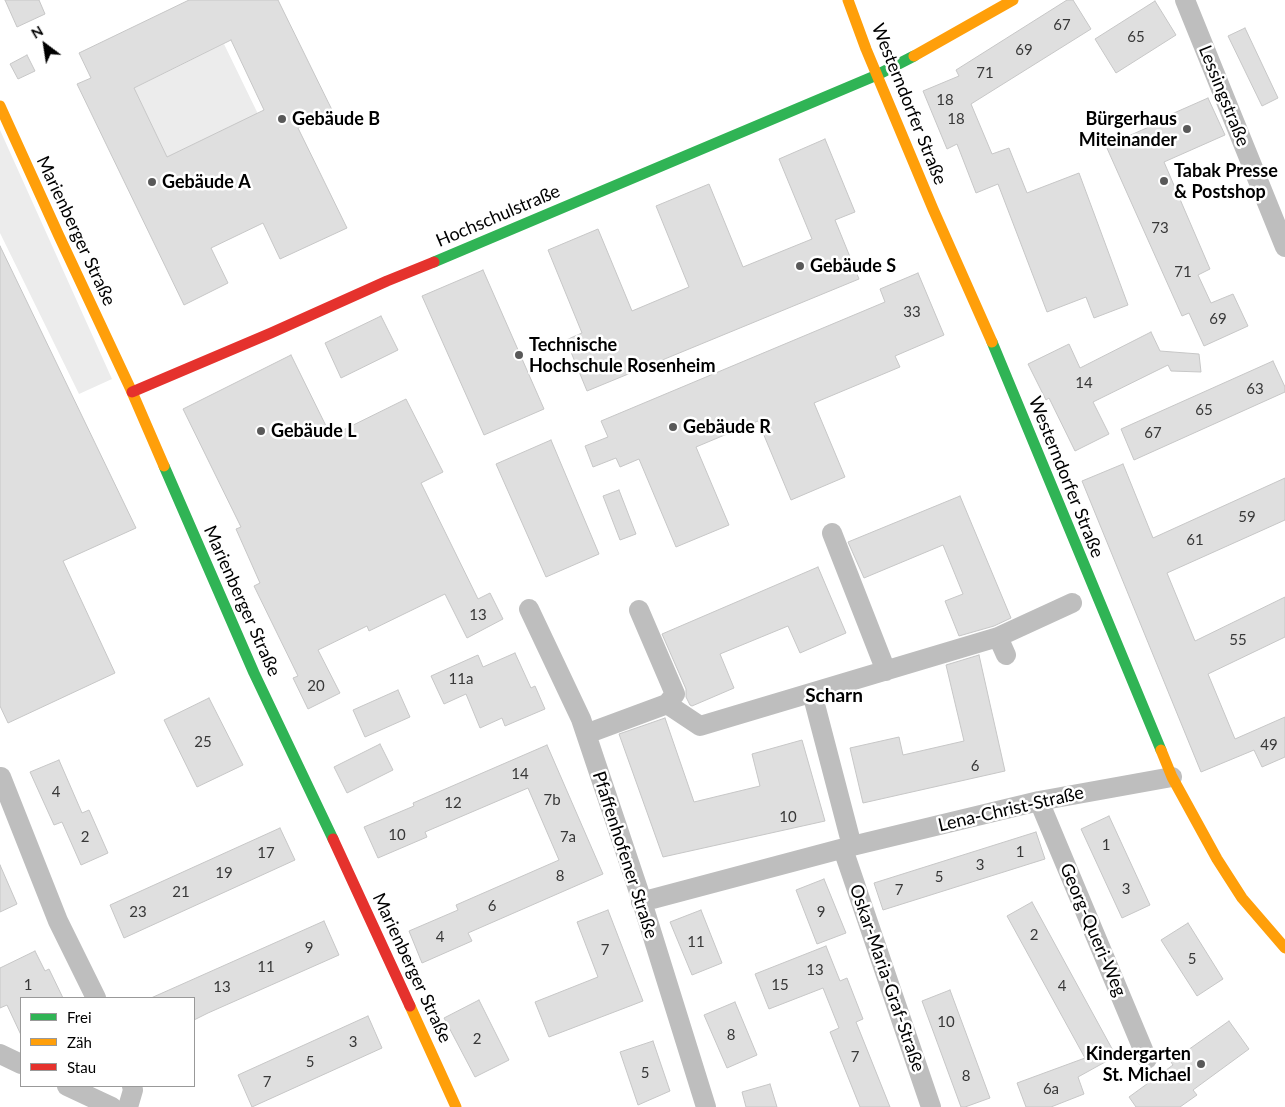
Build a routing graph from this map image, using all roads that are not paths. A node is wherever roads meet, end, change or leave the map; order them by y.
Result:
1 (848, 0) edge
2 (1013, 0) edge
3 (1185, 0) edge
4 (877, 75) junction
5 (0, 106) edge
6 (1285, 247) edge
7 (132, 392) junction
8 (832, 533) dead end
9 (1072, 603) dead end
10 (529, 609) dead end
11 (640, 610) dead end
12 (886, 671) junction
13 (812, 693) junction
14 (667, 704) junction
15 (586, 734) junction
16 (1, 777) edge
17 (1172, 777) junction
18 (1039, 801) junction
19 (847, 848) junction
20 (641, 902) junction
21 (1285, 948) edge
22 (96, 997) edge
23 (0, 1054) edge
24 (1146, 1060) dead end
25 (20, 1064) edge
26 (69, 1087) edge
27 (132, 1087) edge
28 (112, 1107) edge
29 (128, 1107) edge
30 (456, 1107) edge
31 (706, 1107) edge
32 (931, 1107) edge

1 - 4 street, Westerndorfer Straße
2 - 4 street, Hochschulstraße
3 - 6 street, Lessingstraße
4 - 7 street, Hochschulstraße
4 - 17 street, Westerndorfer Straße
5 - 7 street, Marienberger Straße
7 - 30 street, Marienberger Straße
8 - 12 street
9 - 12 street
10 - 15 street, Pfaffenhofener Straße
11 - 14 street
12 - 13 street
13 - 14 street
13 - 19 street
14 - 15 street
15 - 20 street, Pfaffenhofener Straße
16 - 22 street
17 - 18 street, Lena-Christ-Straße
17 - 21 street, Westerndorfer Straße
18 - 19 street, Lena-Christ-Straße
18 - 24 street, Georg-Queri-Weg
19 - 20 street, Lena-Christ-Straße
19 - 32 street, Oskar-Maria-Graf-Straße
20 - 31 street, Pfaffenhofener Straße
23 - 25 street
26 - 28 street
27 - 29 street

